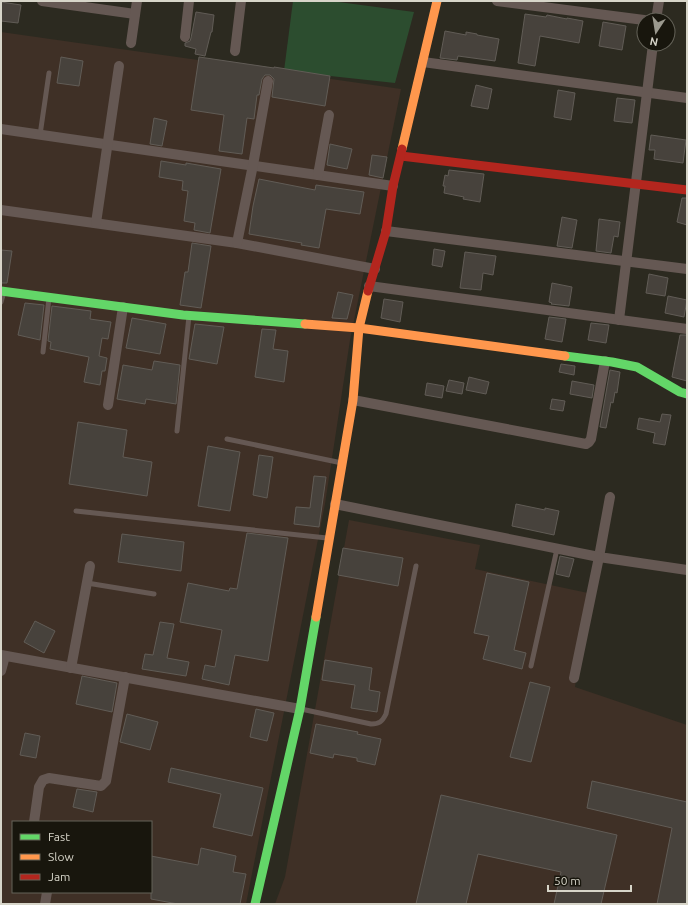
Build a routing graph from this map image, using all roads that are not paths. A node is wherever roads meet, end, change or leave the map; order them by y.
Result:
1 (42, 1) edge
2 (137, 1) edge
3 (189, 1) edge
4 (241, 1) edge
5 (437, 1) edge
6 (497, 1) edge
7 (659, 1) edge
8 (657, 12) edge
9 (135, 14) junction
10 (636, 19) edge
11 (186, 37) dead end
12 (131, 43) dead end
13 (235, 51) dead end
14 (652, 52) edge
15 (423, 62) junction
16 (119, 66) dead end
17 (49, 73) dead end
18 (268, 81) dead end
19 (647, 92) junction
20 (687, 98) edge
21 (329, 114) dead end
22 (1, 129) edge
23 (40, 135) junction
24 (108, 144) junction
25 (402, 156) junction
26 (253, 165) junction
27 (318, 175) junction
28 (635, 184) junction
29 (394, 186) junction
30 (687, 190) edge
31 (1, 210) edge
32 (96, 223) junction
33 (386, 231) junction
34 (237, 243) junction
35 (625, 262) junction
36 (374, 269) junction
37 (687, 270) edge
38 (369, 286) junction
39 (3, 291) edge
40 (50, 297) junction
41 (1, 302) edge
42 (123, 307) junction
43 (190, 316) junction
44 (619, 320) junction
45 (360, 328) junction
46 (687, 329) edge
47 (43, 352) dead end
48 (605, 361) junction
49 (687, 394) edge
50 (353, 400) junction
51 (108, 405) dead end
52 (177, 431) dead end
53 (227, 439) dead end
54 (342, 463) junction
55 (610, 498) dead end
56 (335, 504) junction
57 (76, 511) dead end
58 (330, 538) junction
59 (557, 549) junction
60 (599, 557) junction
61 (90, 566) dead end
62 (416, 566) dead end
63 (687, 570) edge
64 (87, 583) junction
65 (154, 594) dead end
66 (3, 656) edge
67 (531, 666) dead end
68 (71, 668) junction
69 (1, 671) edge
70 (125, 677) junction
71 (574, 678) dead end
72 (300, 709) junction
73 (34, 821) edge
74 (47, 893) edge
75 (45, 904) edge
76 (255, 904) edge

1 - 9 street
2 - 9 street
3 - 11 street
4 - 13 street
5 - 15 street
6 - 10 street
7 - 8 street
9 - 12 street
14 - 19 street
15 - 19 street
15 - 25 street
16 - 24 street
17 - 23 lane
18 - 26 street
19 - 20 street
19 - 28 street
21 - 27 street
22 - 23 street
23 - 24 street
24 - 26 street
24 - 32 street
25 - 28 street
25 - 29 street
26 - 27 street
26 - 34 street
27 - 29 street
28 - 30 street
28 - 35 street
29 - 33 street
31 - 32 street
32 - 34 street
33 - 35 street
33 - 36 street
34 - 36 street
35 - 37 street
35 - 44 street
36 - 38 street
38 - 44 street
38 - 45 street
39 - 40 street
39 - 41 lane
40 - 42 street
40 - 47 lane
42 - 43 street
42 - 51 street
43 - 45 street
43 - 52 lane
44 - 46 street
45 - 48 street
45 - 50 street
48 - 49 street
48 - 50 street
50 - 54 street
53 - 54 lane
54 - 56 street
55 - 60 street
56 - 58 street
56 - 59 street
57 - 58 lane
58 - 72 street
59 - 60 street
59 - 67 lane
60 - 63 street
60 - 71 street
61 - 64 street
62 - 72 lane
64 - 65 lane
64 - 68 street
66 - 68 street
66 - 69 street
68 - 70 street
70 - 72 street
70 - 73 street
72 - 76 street
74 - 75 street

